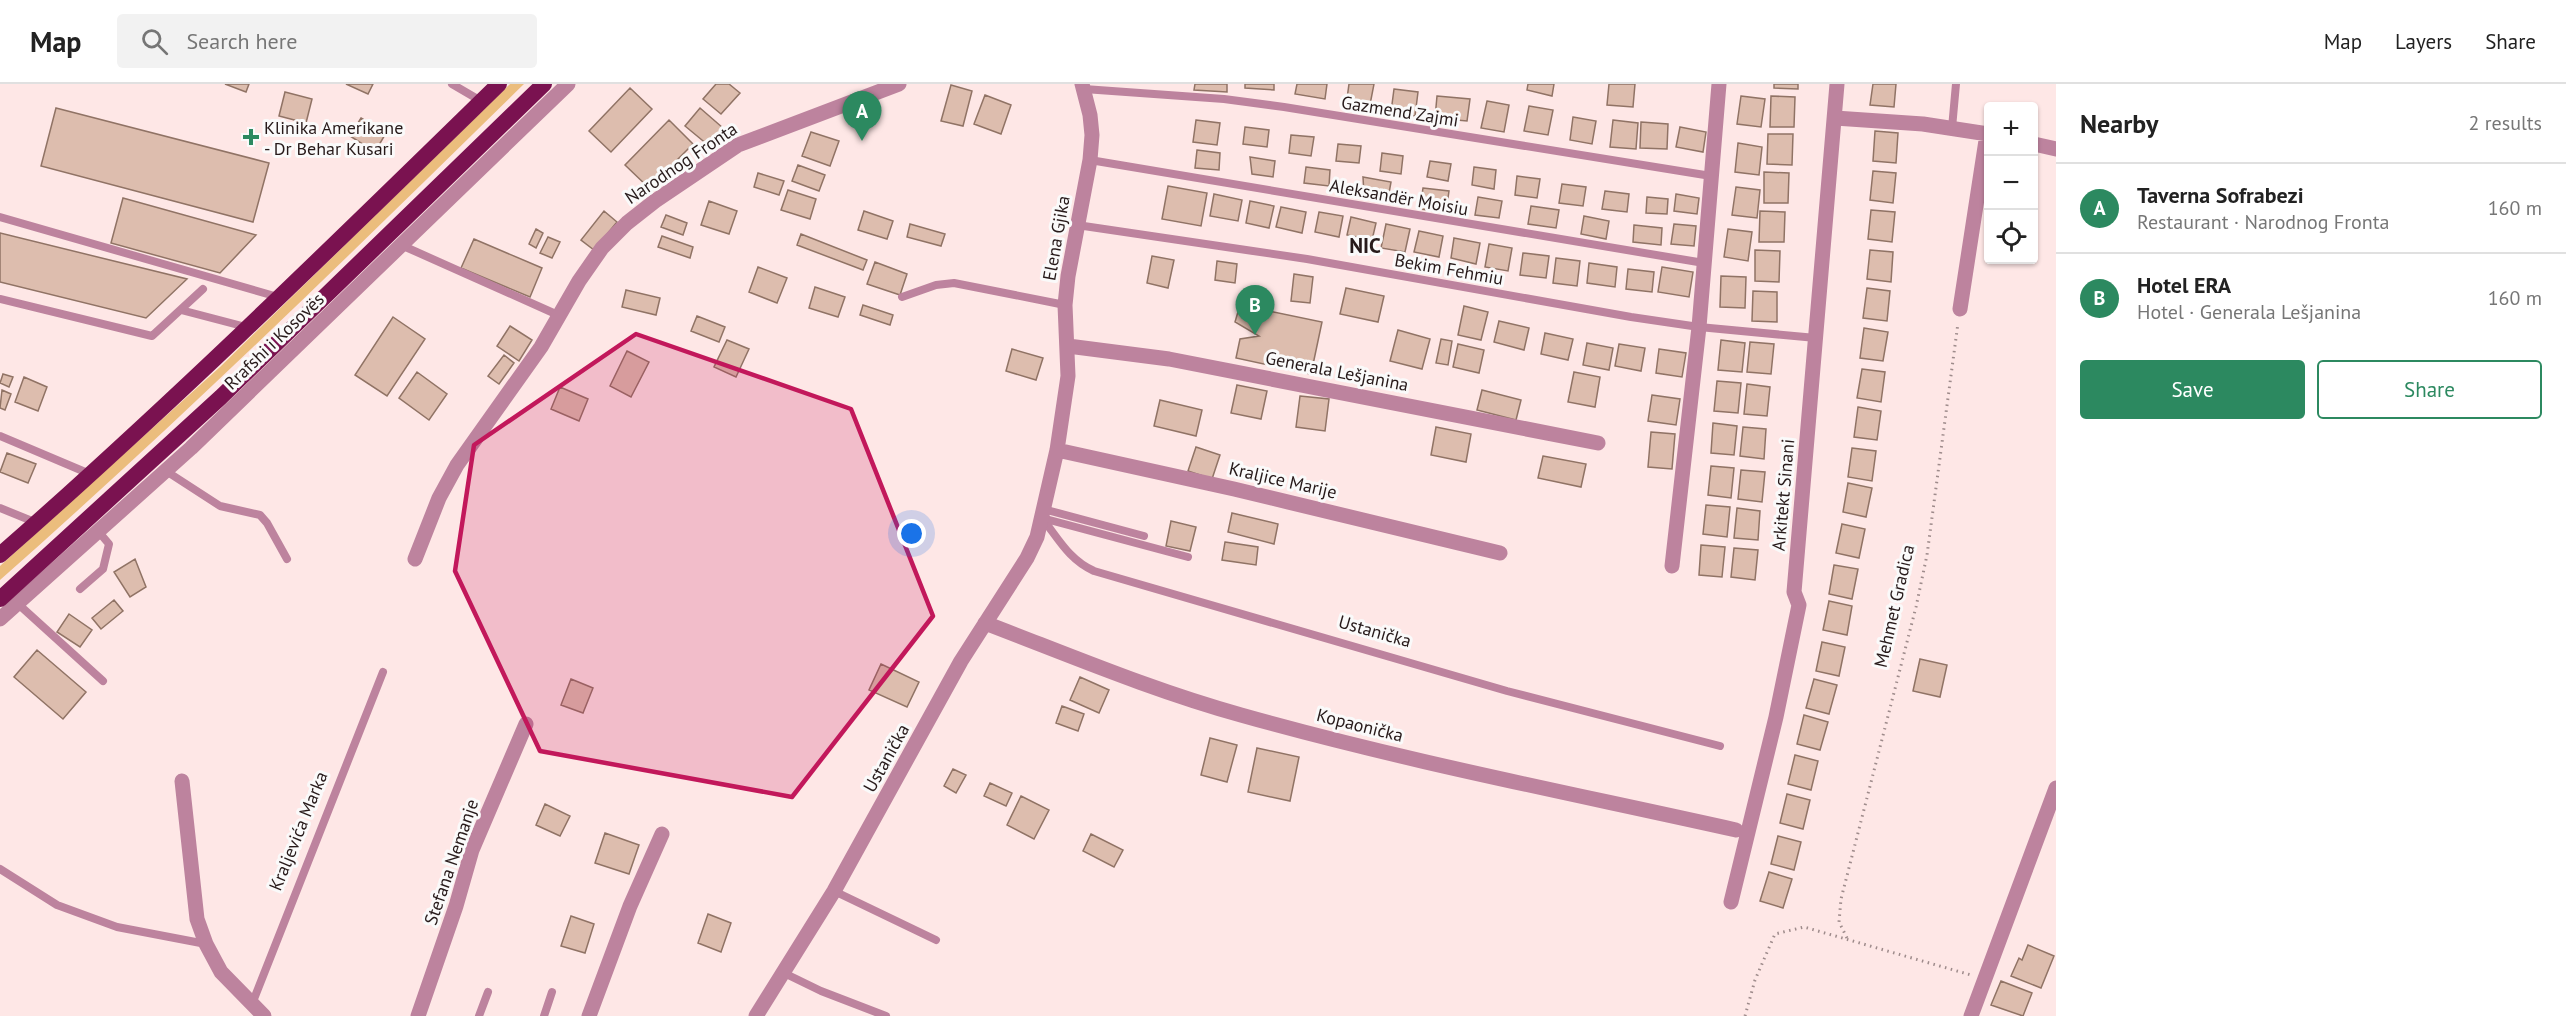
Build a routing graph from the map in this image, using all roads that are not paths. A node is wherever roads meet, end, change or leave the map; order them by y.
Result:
1 (452, 84) edge
2 (499, 84) edge
3 (544, 84) edge
4 (568, 84) edge
5 (899, 84) edge
6 (1719, 84) edge
7 (1837, 84) edge
8 (1956, 84) edge
9 (1083, 86) edge
10 (481, 101) junction
11 (1835, 118) junction
12 (1952, 128) junction
13 (1984, 133) edge
14 (2038, 145) edge
15 (2056, 149) edge
16 (1984, 156) edge
17 (1090, 160) junction
18 (1711, 176) junction
19 (0, 218) edge
20 (1077, 225) junction
21 (401, 245) junction
22 (1704, 263) junction
23 (202, 289) dead end
24 (278, 297) junction
25 (902, 297) dead end
26 (0, 299) edge
27 (1065, 305) junction
28 (1960, 309) road end
29 (181, 310) junction
30 (558, 315) junction
31 (1699, 327) junction
32 (247, 328) junction
33 (1816, 338) junction
34 (1068, 346) junction
35 (0, 436) edge
36 (1598, 442) dead end
37 (1057, 450) junction
38 (166, 471) junction
39 (91, 474) junction
40 (0, 508) edge
41 (1042, 513) junction
42 (37, 523) junction
43 (98, 531) junction
44 (1144, 536) dead end
45 (1500, 553) dead end
46 (0, 555) edge
47 (1188, 557) dead end
48 (287, 559) dead end
49 (415, 559) dead end
50 (1672, 566) dead end
51 (80, 589) dead end
52 (0, 599) edge
53 (17, 603) junction
54 (0, 619) edge
55 (985, 623) junction
56 (383, 672) dead end
57 (103, 681) dead end
58 (526, 724) dead end
59 (1720, 746) dead end
60 (182, 781) dead end
61 (2056, 788) edge
62 (1736, 830) dead end
63 (662, 834) dead end
64 (0, 868) edge
65 (834, 891) junction
66 (1731, 902) dead end
67 (936, 940) dead end
68 (206, 944) junction
69 (784, 973) junction
70 (488, 992) dead end
71 (552, 992) dead end
72 (252, 1005) junction
73 (264, 1016) edge
74 (418, 1016) edge
75 (479, 1016) edge
76 (544, 1016) edge
77 (589, 1016) edge
78 (756, 1016) edge
79 (886, 1016) edge
80 (1971, 1016) edge

1 - 10 lane
2 - 10 highway, Rrafshi i Kosovës
3 - 52 highway, Rrafshi i Kosovës
4 - 21 street, Rrafshi i Kosovës
5 - 30 street, Narodnog Fronta
6 - 18 street
7 - 11 street, Arkitekt Sinani
8 - 12 lane
9 - 17 street, Elena Gjika
9 - 18 lane, Gazmend Zajmi
10 - 24 highway, Rrafshi i Kosovës
11 - 12 street
11 - 33 street, Arkitekt Sinani
12 - 13 street
14 - 15 street
16 - 28 street
17 - 20 street, Elena Gjika
17 - 22 lane, Aleksandër Moisiu
18 - 22 street
19 - 24 lane
20 - 27 street, Elena Gjika
20 - 31 lane, Bekim Fehmiu
21 - 30 lane
21 - 38 street, Rrafshi i Kosovës
22 - 31 street
23 - 29 lane
24 - 32 highway, Rrafshi i Kosovës
25 - 27 lane, Elena Gjika
26 - 29 lane
27 - 34 street, Ustanička
29 - 32 lane
30 - 49 street, Narodnog Fronta
31 - 33 lane, Bekim Fehmiu
31 - 50 street
32 - 39 highway, Rrafshi i Kosovës
33 - 66 street, Arkitekt Sinani
34 - 36 street, Generala Lešjanina
34 - 37 street, Ustanička
35 - 39 lane
37 - 41 street, Ustanička
37 - 45 street, Kraljice Marije
38 - 43 street, Rrafshi i Kosovës
38 - 48 lane
39 - 42 highway, Rrafshi i Kosovës
40 - 42 lane
41 - 44 lane
41 - 47 lane
41 - 55 street, Ustanička
41 - 59 lane, Ustanička
42 - 46 highway, Rrafshi i Kosovës
43 - 51 lane
43 - 53 street, Rrafshi i Kosovës
53 - 54 street, Rrafshi i Kosovës
53 - 57 lane
55 - 62 street, Kopaonička
55 - 65 street, Ustanička
56 - 72 lane, Kraljevića Marka
58 - 74 street, Stefana Nemanje
60 - 68 street
61 - 80 street
63 - 77 street
64 - 68 lane
65 - 67 lane
65 - 69 street, Ustanička
68 - 72 street
69 - 78 street, Ustanička
69 - 79 lane
70 - 75 lane
71 - 76 lane
72 - 73 street

